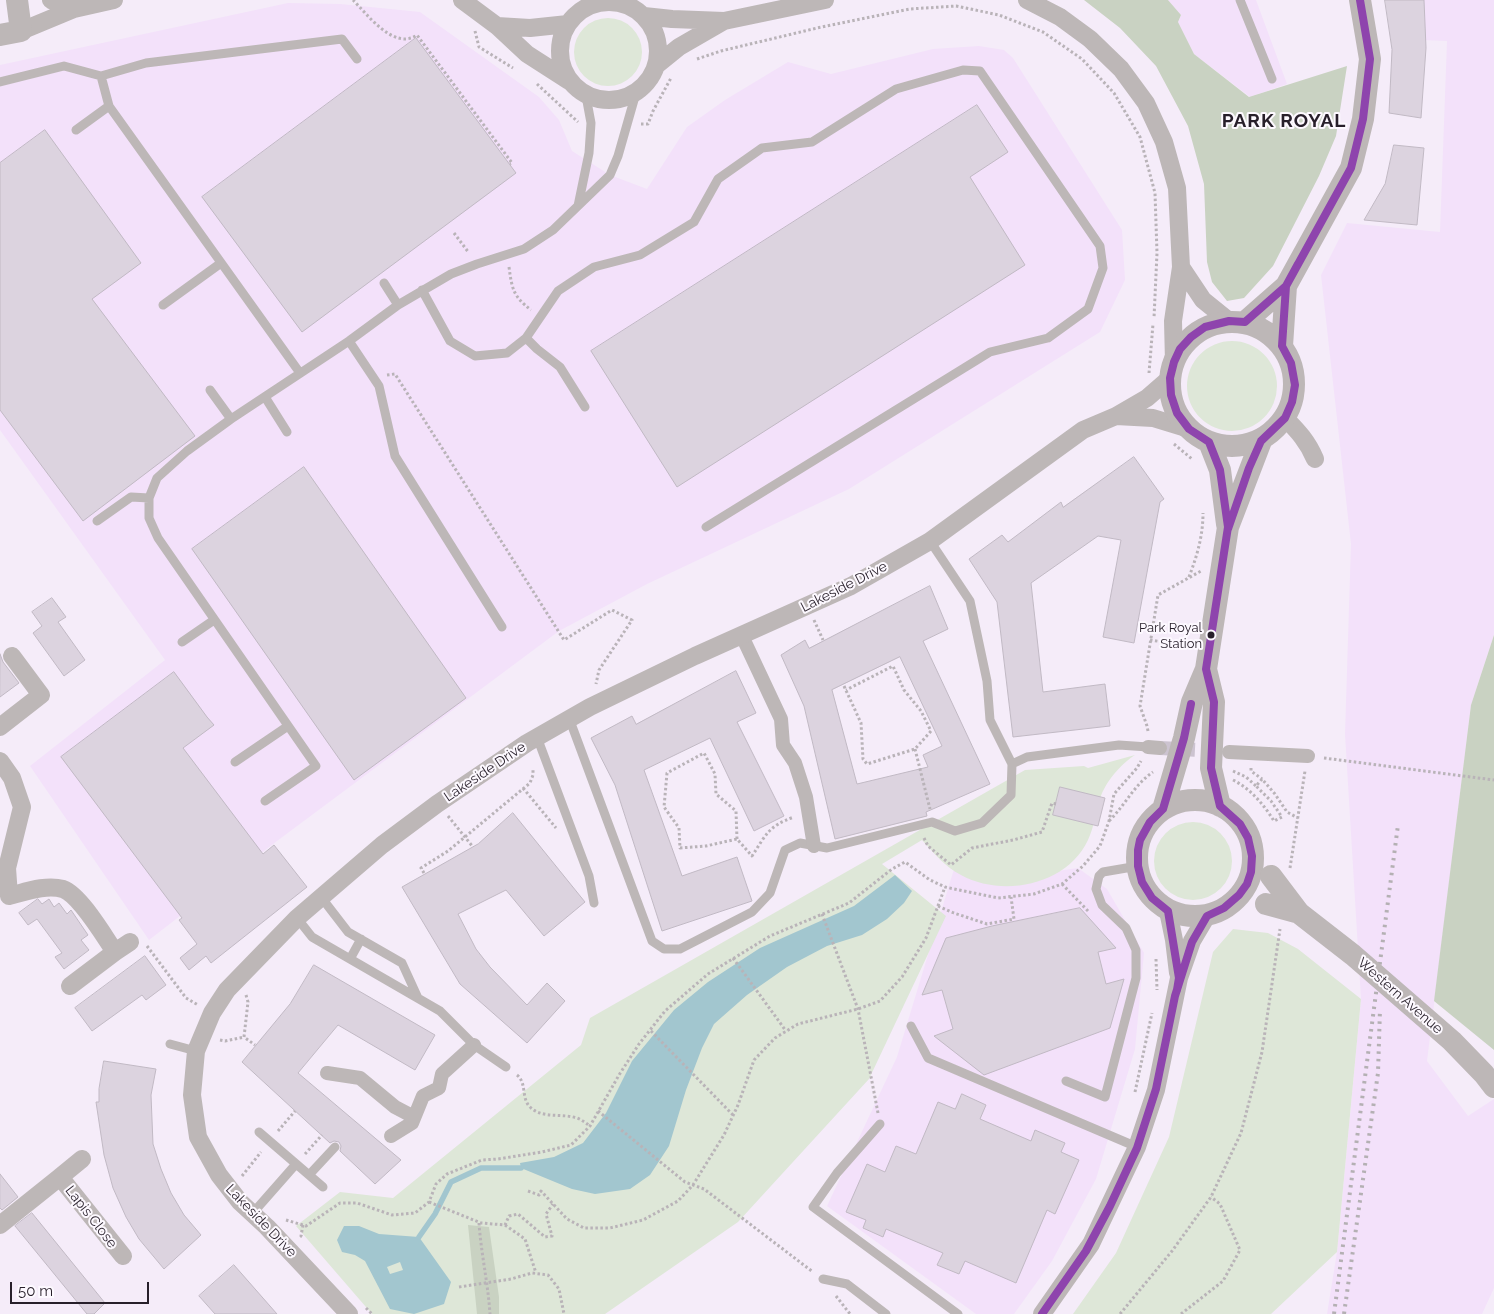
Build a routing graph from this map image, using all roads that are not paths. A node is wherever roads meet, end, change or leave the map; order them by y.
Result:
1 (17, 0) edge
2 (51, 0) edge
3 (114, 0) edge
4 (462, 0) edge
5 (825, 0) edge
6 (1027, 0) edge
7 (1240, 0) edge
8 (1360, 0) edge
9 (635, 8) edge
10 (74, 9) junction
11 (578, 12) edge
12 (724, 21) junction
13 (497, 26) junction
14 (10, 33) edge
15 (357, 59) dead end
16 (658, 64) junction
17 (101, 76) junction
18 (1272, 79) dead end
19 (0, 82) edge
20 (570, 82) junction
21 (636, 93) junction
22 (586, 96) junction
23 (109, 106) junction
24 (76, 130) dead end
25 (578, 206) junction
26 (221, 263) junction
27 (1181, 267) junction
28 (384, 284) dead end
29 (1286, 286) junction
30 (422, 290) junction
31 (163, 305) dead end
32 (398, 305) junction
33 (1237, 322) junction
34 (526, 338) junction
35 (349, 341) junction
36 (1282, 346) junction
37 (1164, 372) junction
38 (300, 373) junction
39 (210, 390) dead end
40 (265, 398) junction
41 (585, 407) dead end
42 (1116, 416) junction
43 (1284, 418) junction
44 (231, 419) junction
45 (1189, 428) junction
46 (287, 432) dead end
47 (1261, 441) junction
48 (1210, 442) junction
49 (1315, 460) dead end
50 (149, 498) junction
51 (97, 521) dead end
52 (706, 527) dead end
53 (1228, 527) junction
54 (930, 541) junction
55 (214, 620) junction
56 (502, 627) dead end
57 (742, 636) junction
58 (182, 642) dead end
59 (12, 656) dead end
60 (1206, 669) junction
61 (569, 718) junction
62 (288, 726) junction
63 (0, 727) edge
64 (532, 740) junction
65 (1154, 748) tunnel mouth
66 (1229, 752) tunnel mouth
67 (1308, 756) road end
68 (0, 761) edge
69 (235, 762) dead end
70 (1012, 764) junction
71 (265, 801) dead end
72 (1220, 806) junction
73 (1163, 809) junction
74 (814, 846) junction
75 (1251, 846) junction
76 (1138, 866) junction
77 (321, 897) junction
78 (5, 899) edge
79 (1232, 902) junction
80 (594, 903) dead end
81 (1168, 911) junction
82 (1208, 914) junction
83 (296, 918) junction
84 (1290, 918) junction
85 (361, 939) junction
86 (130, 942) road end
87 (115, 952) junction
88 (350, 959) junction
89 (1179, 978) junction
90 (70, 986) dead end
91 (418, 999) junction
92 (911, 1026) dead end
93 (170, 1044) dead end
94 (474, 1045) junction
95 (196, 1051) junction
96 (506, 1067) road end
97 (327, 1073) dead end
98 (1066, 1081) dead end
99 (1494, 1087) edge
100 (414, 1117) junction
101 (880, 1124) road end
102 (259, 1132) dead end
103 (391, 1136) dead end
104 (335, 1147) dead end
105 (1137, 1147) junction
106 (82, 1159) dead end
107 (296, 1164) junction
108 (310, 1175) junction
109 (60, 1177) junction
110 (323, 1187) dead end
111 (252, 1214) junction
112 (0, 1225) edge
113 (123, 1256) dead end
114 (823, 1279) road end
115 (348, 1314) edge
116 (886, 1314) edge
117 (958, 1314) edge
118 (1042, 1314) edge

1 - 14 street
2 - 10 street
3 - 10 street
4 - 13 street
5 - 12 street
6 - 27 street
7 - 18 lane
8 - 29 street
9 - 11 street
9 - 12 street
9 - 16 street
10 - 14 street
11 - 13 street
11 - 20 street
12 - 16 street
13 - 20 street
15 - 17 lane
16 - 21 street
17 - 19 lane
17 - 23 lane
20 - 22 street
21 - 22 street
21 - 25 lane
22 - 25 lane
23 - 24 lane
23 - 26 lane
25 - 30 lane
26 - 31 lane
26 - 38 lane
27 - 33 street
27 - 37 street
28 - 32 lane
29 - 33 street
29 - 36 street
30 - 32 lane
30 - 34 lane
32 - 35 lane
33 - 36 street
33 - 37 street
34 - 41 lane
34 - 52 lane
35 - 38 lane
35 - 56 lane
36 - 43 street
37 - 42 street, Lakeside Drive
37 - 45 street
38 - 40 lane
39 - 44 lane
40 - 44 lane
40 - 46 lane
42 - 45 street, Lakeside Drive
42 - 54 street, Lakeside Drive
43 - 47 street
43 - 49 street
44 - 50 lane
45 - 48 street
47 - 48 street
47 - 53 street
48 - 53 street
50 - 51 lane
50 - 55 lane
53 - 60 street
54 - 57 street, Lakeside Drive
54 - 70 lane
55 - 58 lane
55 - 62 lane
57 - 61 street, Lakeside Drive
57 - 74 street
59 - 63 street
60 - 72 street
60 - 73 street
61 - 64 street, Lakeside Drive
61 - 74 lane
62 - 69 lane
62 - 71 lane
64 - 77 street, Lakeside Drive
64 - 80 lane
65 - 70 lane
66 - 67 street
68 - 78 street
70 - 74 lane
72 - 73 street
72 - 75 street
73 - 76 street
75 - 79 street
75 - 84 street, Western Avenue, bridge
76 - 81 street
76 - 98 lane
77 - 83 street, Lakeside Drive
77 - 85 lane
78 - 87 street
79 - 82 street
79 - 84 street, Western Avenue, bridge
81 - 82 street
81 - 89 street
82 - 89 street
83 - 88 lane
83 - 95 street, Lakeside Drive
84 - 99 street, Western Avenue, bridge
85 - 88 lane
85 - 91 lane
86 - 87 street
87 - 90 street
88 - 91 lane
89 - 105 street
91 - 94 lane
92 - 105 lane
93 - 95 lane
94 - 96 lane
94 - 100 street
95 - 111 street, Lakeside Drive
97 - 100 street
100 - 103 street
101 - 117 lane
102 - 107 lane
104 - 108 lane
105 - 118 street
106 - 109 street, Lapis Close
107 - 108 lane
107 - 111 lane
108 - 110 lane
109 - 112 street, Lapis Close
109 - 113 street, Lapis Close
111 - 115 street, Lakeside Drive
114 - 116 lane

